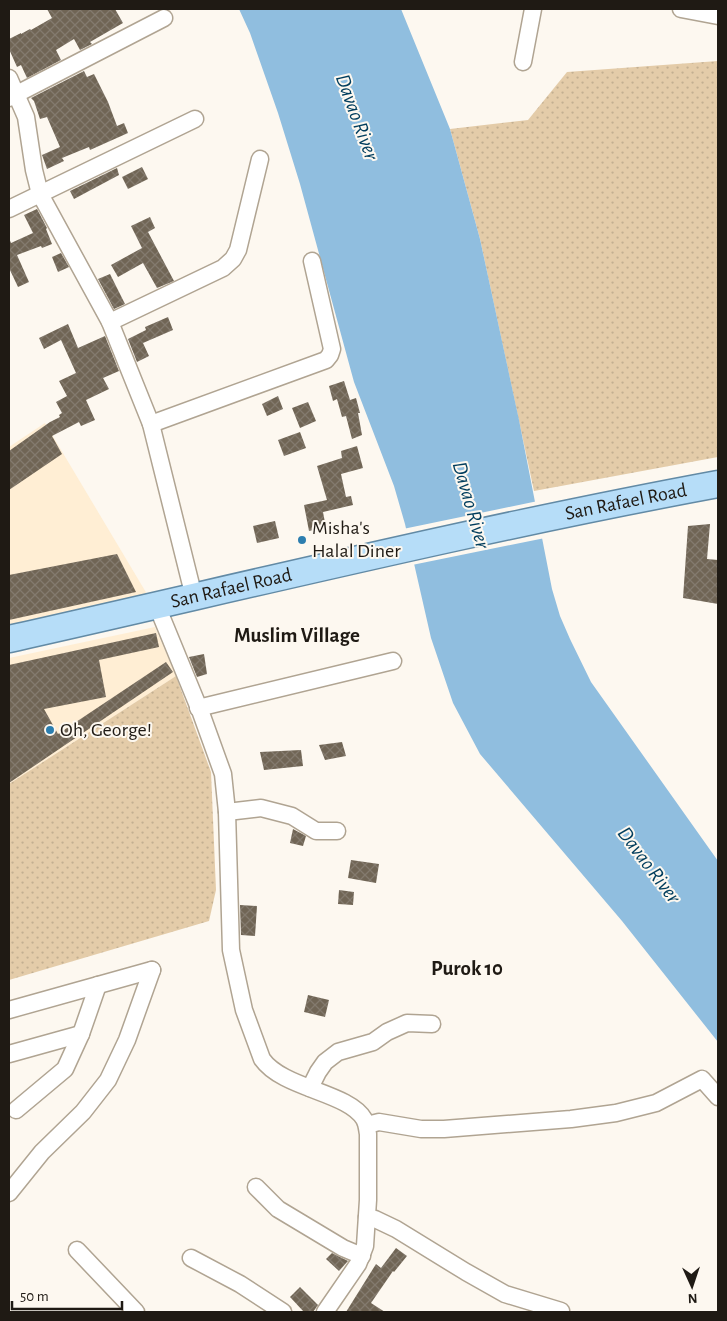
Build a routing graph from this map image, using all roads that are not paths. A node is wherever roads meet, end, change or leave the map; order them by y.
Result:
1 (532, 9) edge
2 (680, 9) edge
3 (718, 16) edge
4 (164, 18) dead end
5 (522, 62) dead end
6 (9, 78) edge
7 (12, 97) edge
8 (195, 119) dead end
9 (260, 159) dead end
10 (40, 194) junction
11 (9, 209) edge
12 (312, 261) dead end
13 (110, 322) junction
14 (152, 424) junction
15 (718, 484) edge
16 (194, 597) junction
17 (157, 606) junction
18 (9, 639) edge
19 (393, 661) dead end
20 (198, 708) junction
21 (227, 812) junction
22 (337, 831) dead end
23 (98, 984) junction
24 (9, 1010) edge
25 (432, 1024) dead end
26 (81, 1034) junction
27 (9, 1054) edge
28 (310, 1088) junction
29 (718, 1097) edge
30 (16, 1110) dead end
31 (367, 1125) junction
32 (256, 1187) dead end
33 (9, 1193) edge
34 (367, 1217) junction
35 (78, 1250) dead end
36 (362, 1256) junction
37 (191, 1258) dead end
38 (561, 1311) dead end
39 (136, 1312) edge
40 (283, 1312) edge
41 (325, 1312) edge

1 - 5 street
2 - 3 street
4 - 7 street
6 - 7 street
7 - 10 street
8 - 10 street
9 - 13 street
10 - 11 street
10 - 13 street
12 - 14 street
13 - 14 street
14 - 16 street
15 - 16 main road, San Rafael Road
16 - 17 main road, San Rafael Road
17 - 18 main road, San Rafael Road
17 - 20 street
19 - 20 street
20 - 21 street
21 - 22 street
21 - 28 street
23 - 24 street
23 - 26 street
23 - 33 street
25 - 28 street
26 - 27 street
26 - 30 street
28 - 31 street
29 - 31 street
31 - 34 street
32 - 36 street
34 - 36 street
34 - 38 street
35 - 39 street
36 - 41 street
37 - 40 street

